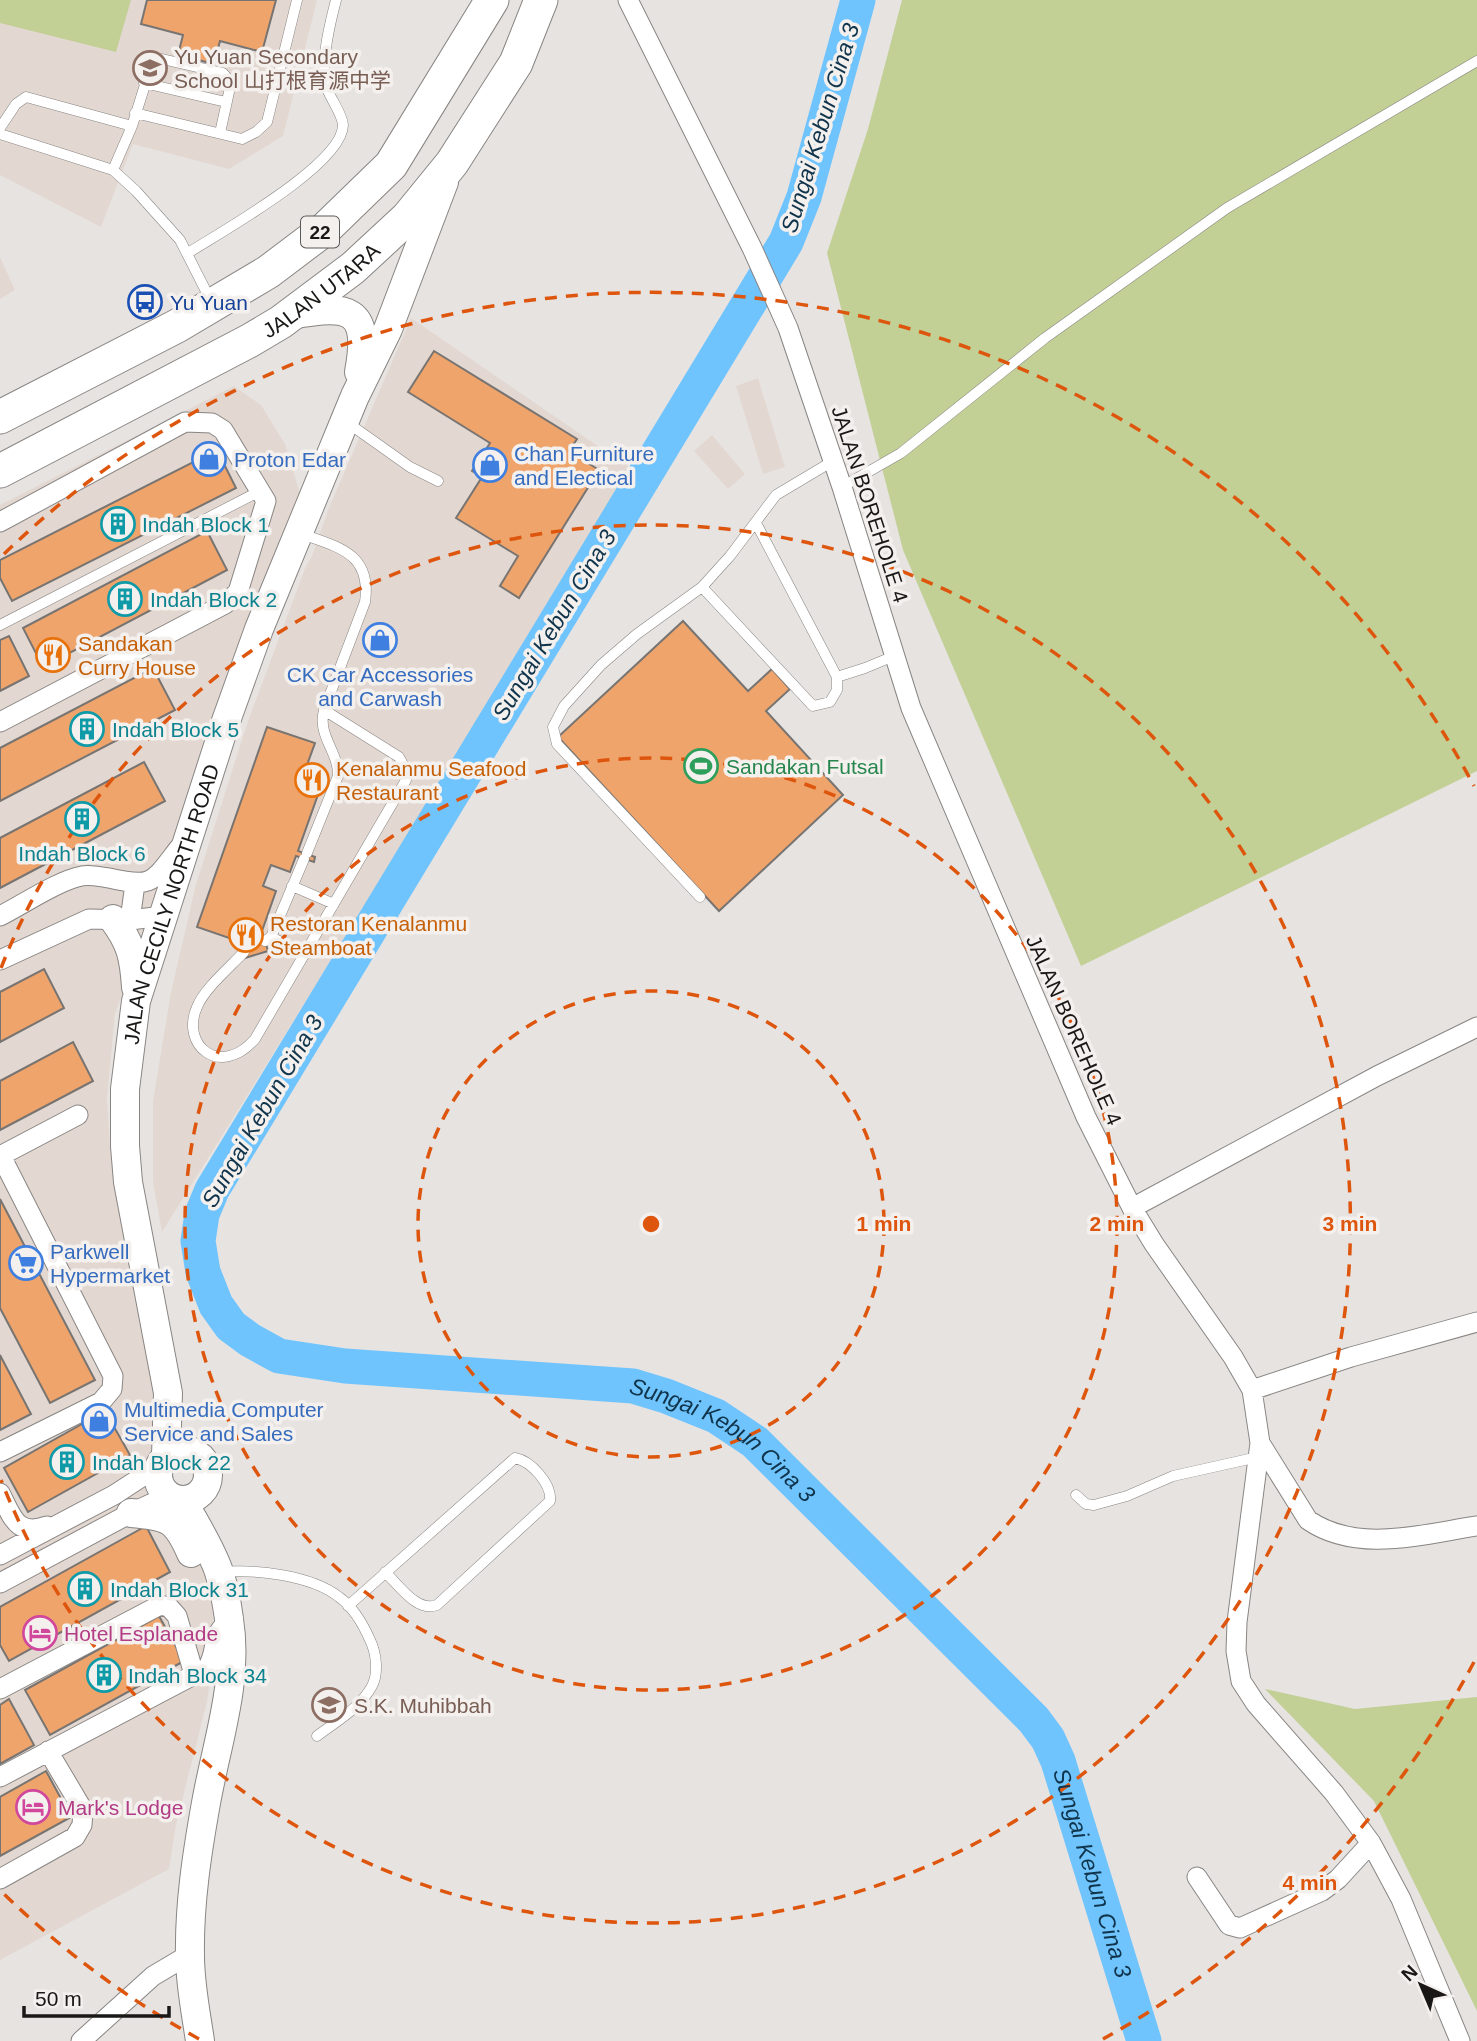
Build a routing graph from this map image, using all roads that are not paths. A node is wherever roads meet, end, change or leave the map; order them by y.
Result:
1 (297, 0) edge
2 (336, 0) edge
3 (492, 0) edge
4 (541, 0) edge
5 (628, 0) edge
6 (1477, 61) edge
7 (144, 83) junction
8 (226, 102) junction
9 (135, 113) junction
10 (132, 125) junction
11 (0, 128) edge
12 (220, 133) junction
13 (0, 134) edge
14 (452, 163) junction
15 (113, 170) junction
16 (188, 253) junction
17 (213, 305) junction
18 (291, 315) junction
19 (71, 380) junction
20 (0, 404) edge
21 (350, 408) junction
22 (0, 417) edge
23 (833, 461) junction
24 (0, 471) edge
25 (438, 481) dead end
26 (842, 487) junction
27 (263, 496) junction
28 (0, 522) edge
29 (756, 523) junction
30 (299, 532) junction
31 (702, 587) junction
32 (0, 625) edge
33 (894, 656) junction
34 (837, 677) junction
35 (324, 710) junction
36 (0, 722) edge
37 (190, 833) junction
38 (135, 884) junction
39 (292, 886) junction
40 (700, 897) dead end
41 (334, 904) junction
42 (0, 916) edge
43 (163, 916) junction
44 (121, 919) junction
45 (243, 952) dead end
46 (304, 954) junction
47 (0, 960) edge
48 (136, 1000) junction
49 (1477, 1027) edge
50 (78, 1115) dead end
51 (1, 1156) edge
52 (1132, 1208) junction
53 (1477, 1321) edge
54 (1252, 1390) junction
55 (1259, 1450) junction
56 (0, 1452) edge
57 (172, 1457) junction
58 (0, 1493) edge
59 (1076, 1495) dead end
60 (185, 1496) junction
61 (131, 1513) junction
62 (69, 1519) junction
63 (7, 1524) edge
64 (1477, 1526) edge
65 (0, 1555) edge
66 (218, 1569) junction
67 (385, 1572) junction
68 (0, 1583) edge
69 (348, 1606) junction
70 (229, 1614) junction
71 (194, 1674) junction
72 (0, 1689) edge
73 (317, 1737) dead end
74 (48, 1751) junction
75 (0, 1777) edge
76 (1371, 1843) junction
77 (1197, 1877) dead end
78 (0, 1879) edge
79 (190, 1954) junction
80 (80, 2041) edge
81 (200, 2041) edge
82 (1461, 2041) edge

1 - 12 lane
2 - 16 lane
3 - 17 highway, 22
4 - 14 highway, JALAN UTARA / 22
5 - 23 street, JALAN BOREHOLE 4
6 - 26 lane
7 - 8 lane
7 - 8 lane
7 - 9 lane
8 - 12 lane
9 - 10 lane
9 - 12 lane
10 - 11 lane
10 - 15 lane
13 - 15 lane
14 - 18 highway, JALAN UTARA / 22
14 - 21 main road, JALAN CECILY NORTH ROAD
15 - 16 lane
16 - 17 lane
17 - 19 highway, 22
18 - 21 main road, JALAN CECILY NORTH ROAD
18 - 24 highway, JALAN UTARA / 22
19 - 20 street
19 - 22 highway, 22
21 - 25 lane
21 - 30 main road, JALAN CECILY NORTH ROAD
23 - 26 street, JALAN BOREHOLE 4
23 - 29 lane
26 - 33 street, JALAN BOREHOLE 4
27 - 28 street
27 - 32 lane
27 - 36 street
29 - 31 lane
29 - 34 lane
30 - 35 lane
30 - 37 main road, JALAN CECILY NORTH ROAD
31 - 34 lane
31 - 40 lane
33 - 34 lane
33 - 52 street, JALAN BOREHOLE 4
35 - 39 lane
35 - 41 lane
37 - 38 street
37 - 43 main road, JALAN CECILY NORTH ROAD
38 - 42 street
38 - 44 street
39 - 41 lane
39 - 46 lane
41 - 46 lane
43 - 44 street
43 - 48 main road, JALAN CECILY NORTH ROAD
44 - 47 street
44 - 48 main road
45 - 46 lane
48 - 57 main road, JALAN CECILY NORTH ROAD
49 - 52 street
50 - 51 street
51 - 56 street
52 - 54 street, JALAN BOREHOLE 4
53 - 54 street
54 - 55 street, JALAN BOREHOLE 4
55 - 59 lane
55 - 64 street
55 - 76 street, JALAN BOREHOLE 4
57 - 60 main road, JALAN CECILY NORTH ROAD
57 - 60 main road
57 - 62 street
58 - 63 street
60 - 61 street
60 - 66 main road
61 - 68 street
61 - 70 main road
62 - 63 street
62 - 65 street
66 - 69 lane
66 - 70 main road
67 - 67 lane
67 - 69 lane
69 - 73 lane
70 - 71 street
70 - 79 main road
71 - 72 street
71 - 74 street
74 - 75 street
74 - 78 street
76 - 77 street
76 - 82 street, JALAN BOREHOLE 4
79 - 80 street
79 - 81 main road

